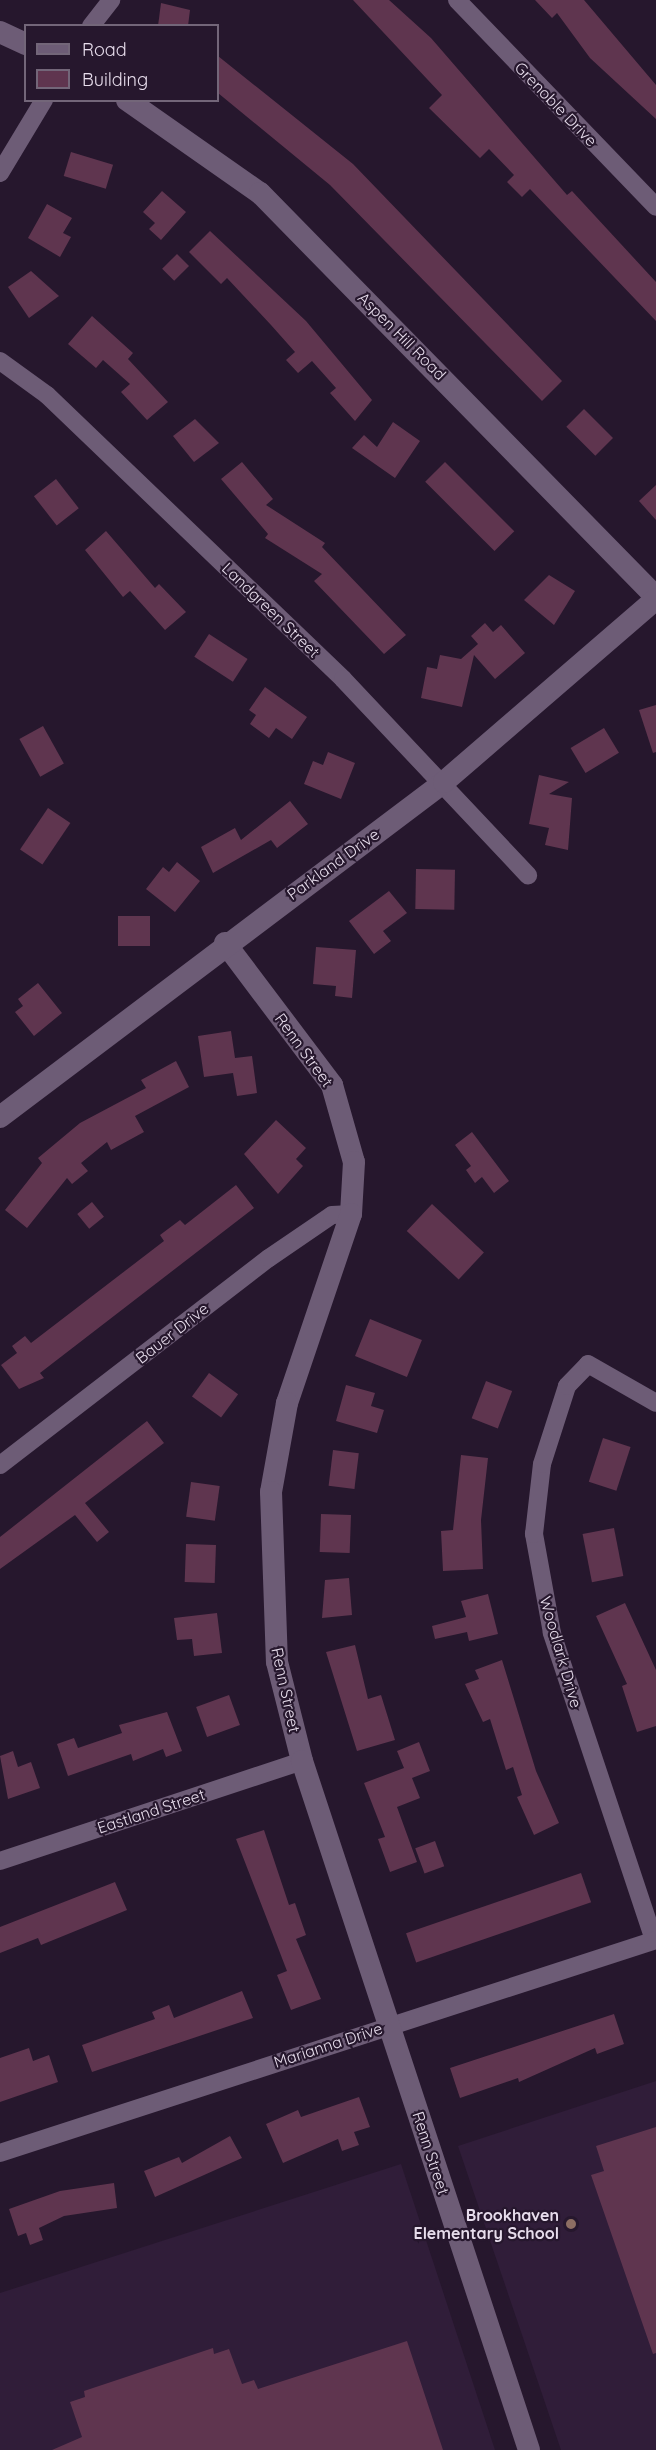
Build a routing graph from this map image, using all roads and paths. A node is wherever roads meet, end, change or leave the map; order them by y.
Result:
1 (111, 0) edge
2 (457, 0) edge
3 (93, 24) edge
4 (0, 32) edge
5 (24, 43) edge
6 (43, 102) edge
7 (130, 102) edge
8 (0, 173) edge
9 (656, 207) edge
10 (0, 360) edge
11 (656, 598) edge
12 (444, 782) junction
13 (528, 875) dead end
14 (225, 943) junction
15 (0, 1117) edge
16 (351, 1214) junction
17 (656, 1403) edge
18 (0, 1465) edge
19 (302, 1761) junction
20 (0, 1861) edge
21 (655, 1940) edge
22 (389, 2025) junction
23 (0, 2153) edge
24 (529, 2450) edge

1 - 3 street
2 - 9 street, Grenoble Drive
4 - 5 street
6 - 8 street
7 - 11 street, Aspen Hill Road
10 - 12 street, Landgreen Street
11 - 12 street, Parkland Drive
12 - 13 street, Landgreen Street
12 - 14 street, Parkland Drive
14 - 15 street, Parkland Drive
14 - 16 street, Renn Street
16 - 18 street, Bauer Drive
16 - 19 street, Renn Street
17 - 21 street, Woodlark Drive
19 - 20 street, Eastland Street
19 - 22 street, Renn Street
21 - 22 street, Marianna Drive
22 - 23 street, Marianna Drive
22 - 24 street, Renn Street

